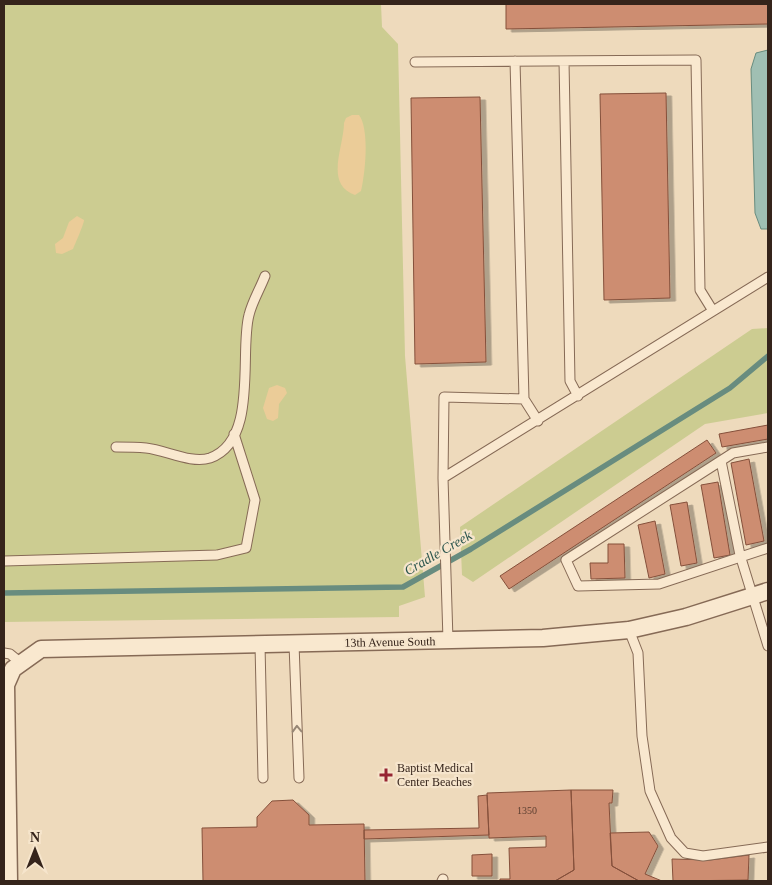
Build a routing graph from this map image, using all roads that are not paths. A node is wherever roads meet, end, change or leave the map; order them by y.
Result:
1 (564, 60) junction
2 (515, 61) junction
3 (415, 62) dead end
4 (265, 276) dead end
5 (768, 277) edge
6 (713, 311) junction
7 (578, 396) junction
8 (524, 399) junction
9 (538, 421) junction
10 (234, 434) junction
11 (116, 447) dead end
12 (768, 447) edge
13 (721, 461) junction
14 (443, 478) junction
15 (768, 548) edge
16 (740, 557) junction
17 (4, 561) edge
18 (761, 593) edge
19 (629, 630) junction
20 (448, 640) junction
21 (294, 644) junction
22 (260, 645) junction
23 (768, 646) edge
24 (4, 653) edge
25 (17, 666) junction
26 (6, 734) edge
27 (263, 778) dead end
28 (299, 778) dead end
29 (768, 847) edge
30 (6, 855) edge
31 (10, 881) edge

1 - 2 lane
1 - 6 lane
1 - 7 lane
2 - 3 lane
2 - 8 lane
4 - 10 lane
5 - 6 lane
6 - 7 lane
7 - 9 lane
8 - 9 lane
8 - 14 lane
9 - 14 lane
10 - 11 lane
10 - 17 lane
12 - 13 lane
13 - 16 lane
13 - 16 lane
14 - 20 lane
15 - 16 lane
16 - 18 lane
18 - 19 street, 13th Avenue South
18 - 23 lane
19 - 20 street, 13th Avenue South
19 - 29 lane
20 - 21 street, 13th Avenue South
21 - 22 street, 13th Avenue South
28 -> 21 lane
22 - 25 street, 13th Avenue South
22 - 27 lane
24 - 25 lane
25 - 26 street
26 - 30 street
30 - 31 street

